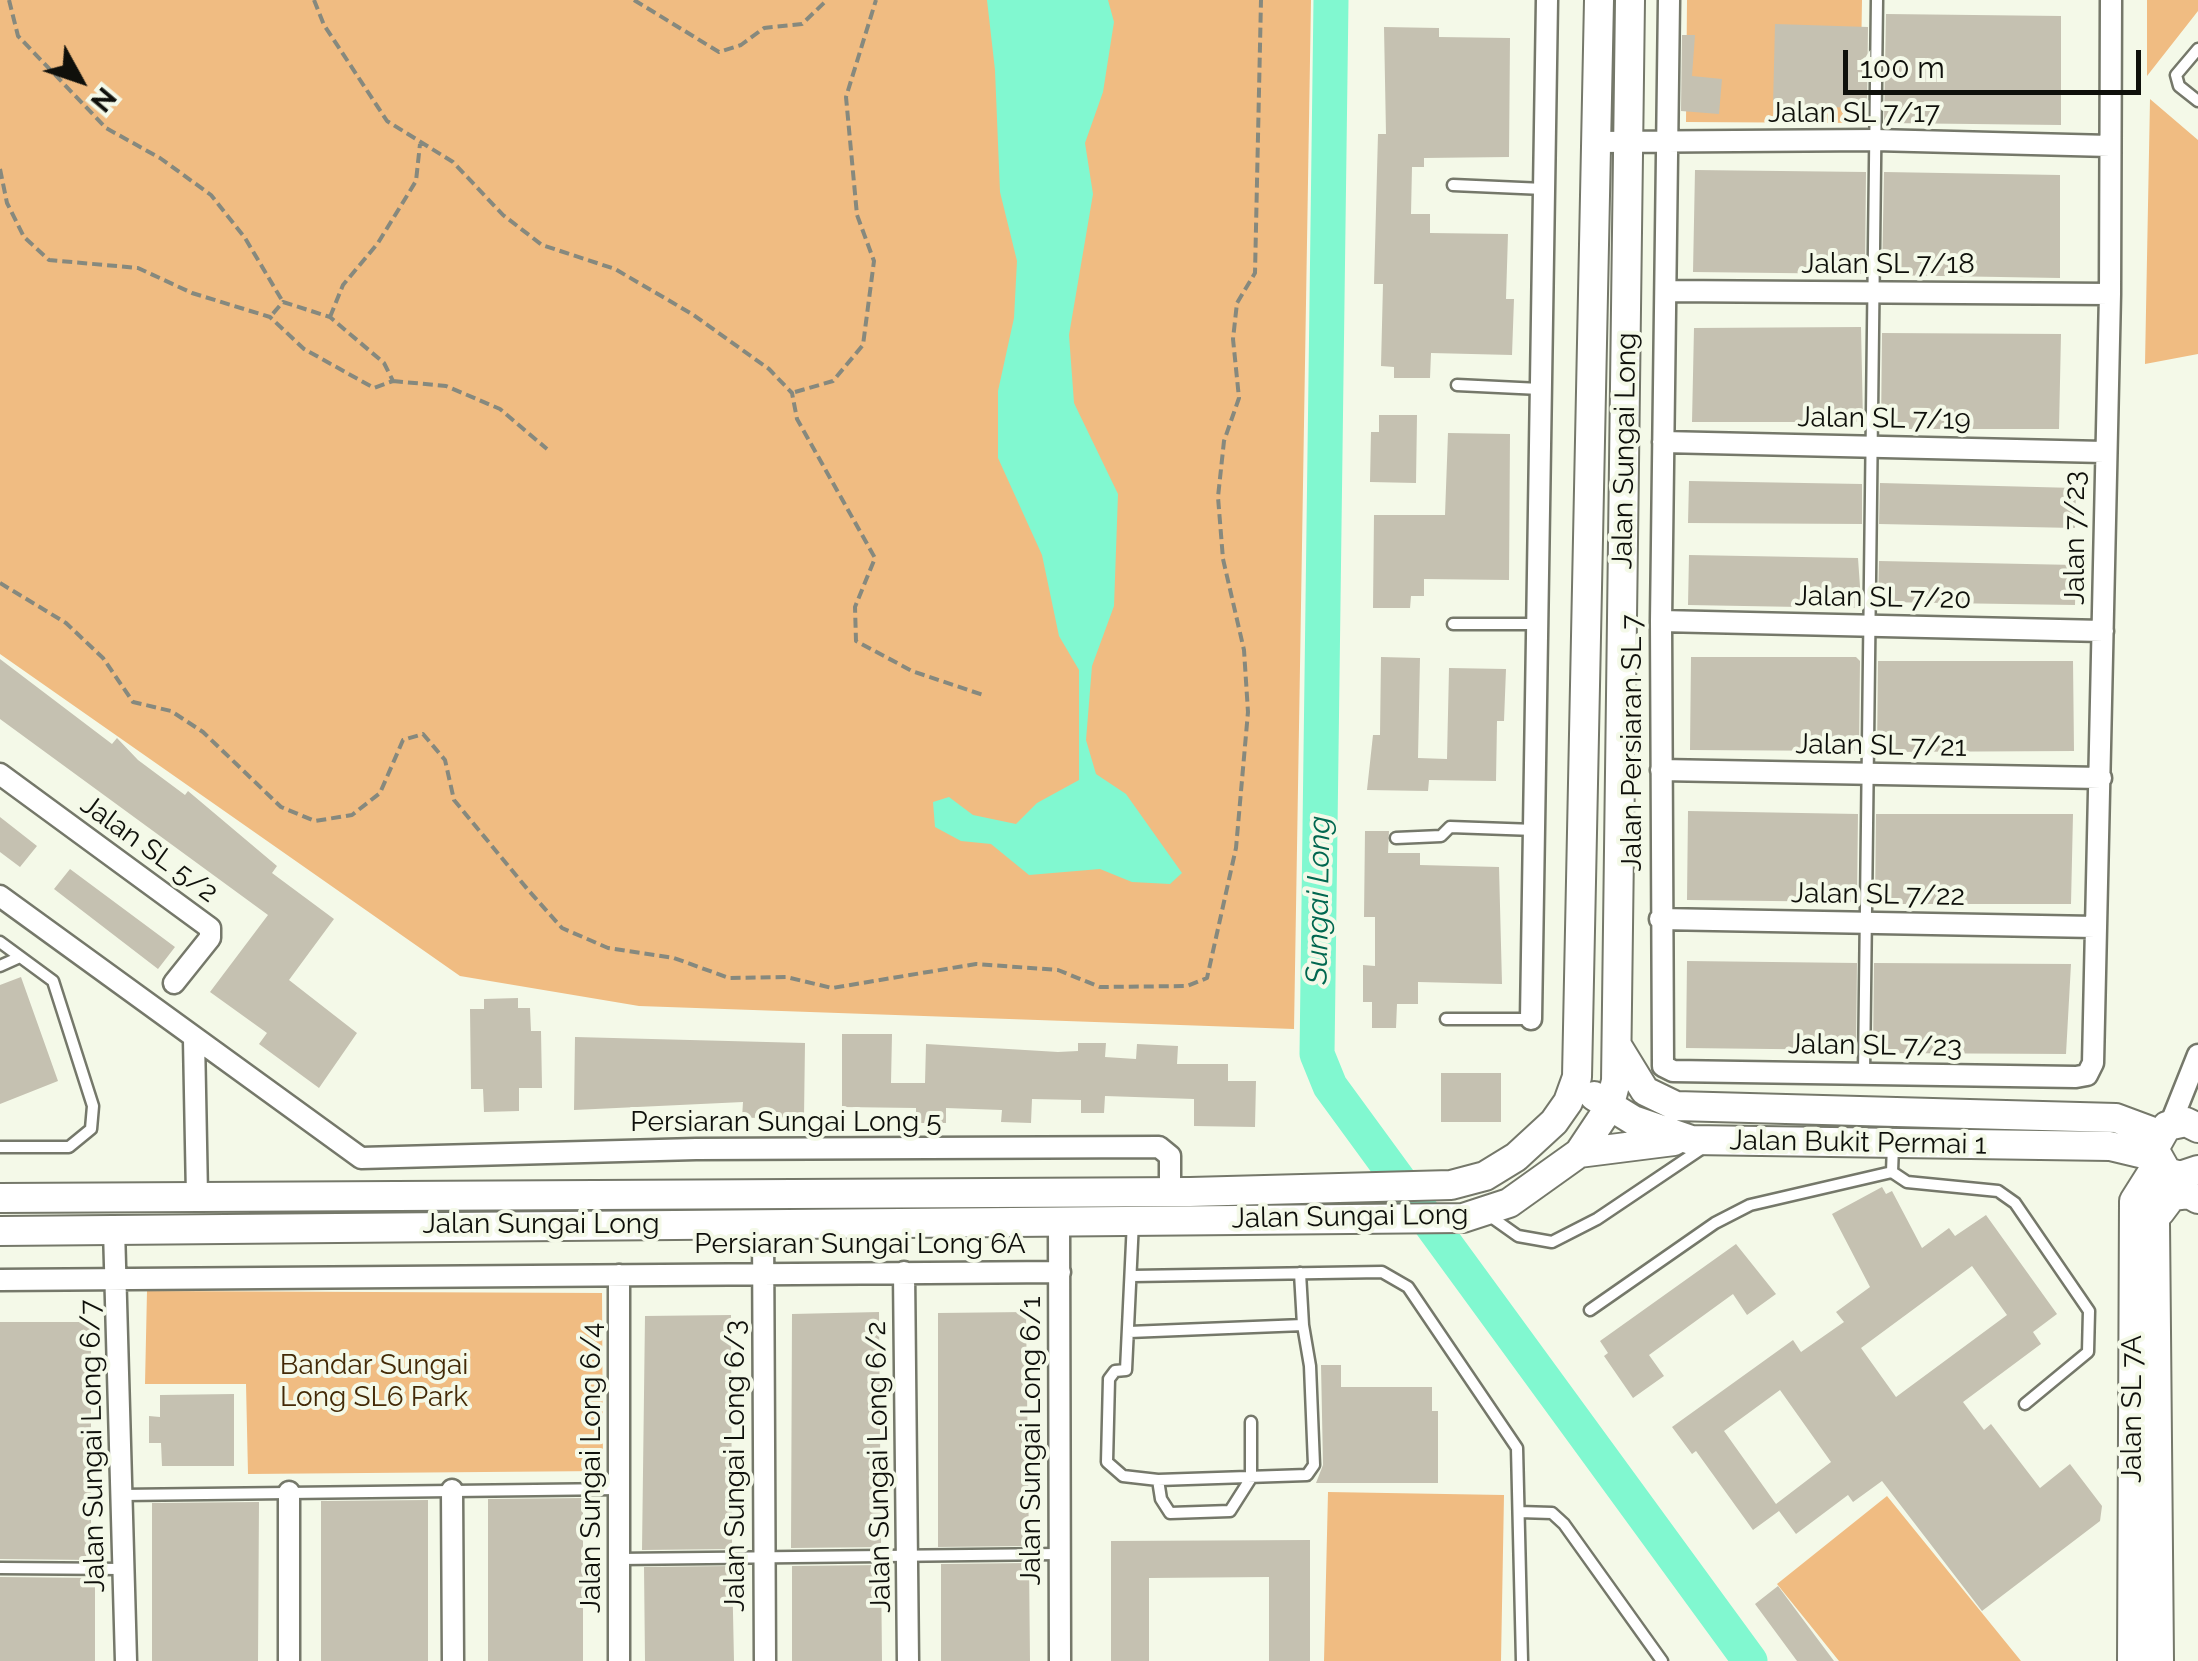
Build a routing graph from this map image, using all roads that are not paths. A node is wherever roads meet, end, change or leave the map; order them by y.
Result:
1 (1547, 0) edge
2 (1599, 0) edge
3 (1630, 0) edge
4 (1669, 0) edge
5 (1877, 0) edge
6 (2111, 0) edge
7 (2198, 49) edge
8 (2198, 102) edge
9 (1875, 140) junction
10 (1597, 142) junction
11 (1628, 142) junction
12 (1668, 142) junction
13 (2110, 146) junction
14 (1454, 185) dead end
15 (1544, 189) junction
16 (1666, 291) junction
17 (1874, 292) junction
18 (2110, 294) junction
19 (1457, 385) dead end
20 (1540, 388) junction
21 (1663, 442) junction
22 (1870, 445) junction
23 (2104, 452) junction
24 (1661, 621) junction
25 (1453, 624) dead end
26 (1540, 624) junction
27 (1870, 626) junction
28 (2103, 631) junction
29 (1661, 770) junction
30 (1866, 773) junction
31 (0, 774) edge
32 (2101, 778) junction
33 (1535, 830) junction
34 (1396, 838) dead end
35 (0, 896) edge
36 (1660, 920) junction
37 (1866, 921) junction
38 (2095, 927) junction
39 (0, 942) edge
40 (20, 957) junction
41 (0, 966) edge
42 (174, 983) dead end
43 (1446, 1019) dead end
44 (1531, 1019) joint
45 (194, 1039) junction
46 (1618, 1046) junction
47 (2198, 1055) edge
48 (1663, 1066) joint
49 (1864, 1073) junction
50 (2087, 1075) joint
51 (1577, 1077) junction
52 (1609, 1108) junction
53 (1702, 1141) junction
54 (0, 1147) edge
55 (1579, 1154) junction
56 (1892, 1158) junction
57 (2180, 1161) edge
58 (1170, 1192) junction
59 (197, 1196) junction
60 (0, 1198) edge
61 (1475, 1216) junction
62 (1134, 1220) junction
63 (1059, 1222) junction
64 (763, 1224) junction
65 (114, 1229) junction
66 (0, 1230) edge
67 (764, 1271) junction
68 (904, 1272) junction
69 (1060, 1272) junction
70 (1300, 1273) junction
71 (619, 1275) junction
72 (1132, 1276) junction
73 (0, 1280) edge
74 (116, 1282) junction
75 (1590, 1310) dead end
76 (1303, 1326) junction
77 (1129, 1332) junction
78 (2025, 1404) dead end
79 (1251, 1422) dead end
80 (1251, 1478) junction
81 (1158, 1480) junction
82 (620, 1488) junction
83 (452, 1490) junction
84 (289, 1492) junction
85 (122, 1494) junction
86 (1520, 1512) junction
87 (1060, 1554) junction
88 (619, 1559) junction
89 (907, 1559) junction
90 (762, 1561) junction
91 (0, 1568) edge
92 (124, 1569) junction
93 (126, 1661) edge
94 (289, 1661) edge
95 (453, 1661) edge
96 (619, 1661) edge
97 (765, 1661) edge
98 (908, 1661) edge
99 (1060, 1661) edge
100 (1522, 1661) edge
101 (1662, 1661) edge
102 (2132, 1661) edge
103 (2160, 1661) edge

1 - 15 street
2 - 10 street, Jalan Sungai Long
3 - 11 street, Jalan Sungai Long
4 - 12 street, Jalan Persiaran SL 7
5 - 9 lane
6 - 13 street, Jalan 7/23
7 - 8 lane
9 - 12 street, Jalan SL 7/17
9 - 13 street, Jalan SL 7/17
9 - 17 lane
10 - 11 street, Jalan SL 7/17
10 - 51 street, Jalan Sungai Long
11 - 12 street, Jalan SL 7/17
11 - 46 street, Jalan Sungai Long
12 - 16 street, Jalan Persiaran SL 7
13 - 18 street, Jalan 7/23
14 - 15 lane
15 - 20 street
16 - 17 street, Jalan SL 7/18
16 - 21 street, Jalan Persiaran SL 7
17 - 18 street, Jalan SL 7/18
17 - 22 lane
18 - 23 street, Jalan 7/23
19 - 20 lane
20 - 26 street
21 - 22 street, Jalan SL 7/19
21 - 24 street, Jalan Persiaran SL 7
22 - 23 street, Jalan SL 7/19
22 - 27 lane
23 - 28 street, Jalan 7/23
24 - 27 street, Jalan SL 7/20
24 - 29 street, Jalan Persiaran SL 7
25 - 26 lane
26 - 33 street
27 - 28 street, Jalan SL 7/20
27 - 30 lane
28 - 32 street, Jalan 7/23
29 - 30 street, Jalan SL 7/21
29 - 36 street, Jalan Persiaran SL 7
30 - 32 street, Jalan SL 7/21
30 - 37 lane
31 - 42 street, Jalan SL 5/2
32 - 38 street, Jalan 7/23
33 - 34 lane
33 - 44 street
35 - 45 street
36 - 37 street, Jalan SL 7/22
36 - 48 street, Jalan Persiaran SL 7
37 - 38 street, Jalan SL 7/22
37 - 49 lane
38 - 50 street, Jalan 7/23
39 - 40 lane
40 - 41 lane
40 - 54 lane
43 - 44 lane
45 - 58 street, Persiaran Sungai Long 5
45 - 59 street
46 - 52 street, Jalan Sungai Long
46 - 57 street, Jalan Bukit Permai 1
47 - 57 street
48 - 49 street, Jalan SL 7/23
49 - 50 street, Jalan SL 7/23
51 - 52 street, Jalan Bukit Permai 1
51 - 58 street, Jalan Sungai Long
52 - 53 street, Jalan Bukit Permai 1
52 - 55 street, Jalan Sungai Long
53 - 55 street
53 - 56 street, Jalan Bukit Permai 1
53 - 61 lane
55 - 61 street, Jalan Sungai Long
56 - 57 street, Jalan Bukit Permai 1
56 - 75 lane
56 - 78 lane
57 - 102 street, Jalan SL 7A
57 - 103 street, Jalan SL 7A
58 - 59 street, Jalan Sungai Long
59 - 60 street, Jalan Sungai Long
61 - 62 street, Jalan Sungai Long
62 - 63 street, Jalan Sungai Long
62 - 72 lane
63 - 64 street, Jalan Sungai Long
63 - 69 street, Jalan Sungai Long 6/1
64 - 65 street, Jalan Sungai Long
64 - 67 street, Jalan Sungai Long 6/3
65 - 66 street, Jalan Sungai Long
65 - 74 street, Jalan Sungai Long 6/7
67 - 68 street, Persiaran Sungai Long 6A
67 - 71 street, Persiaran Sungai Long 6A
67 - 90 street, Jalan Sungai Long 6/3
68 - 69 street, Persiaran Sungai Long 6A
68 - 89 street, Jalan Sungai Long 6/2
69 - 87 street, Jalan Sungai Long 6/1
70 - 72 lane
70 - 76 lane
70 - 86 lane
71 - 74 street, Persiaran Sungai Long 6A
71 - 82 street, Jalan Sungai Long 6/4
72 - 77 lane
73 - 74 street, Persiaran Sungai Long 6A
74 - 85 street, Jalan Sungai Long 6/7
76 - 77 lane
76 - 80 lane
77 - 81 lane
79 - 80 lane
80 - 81 lane
80 - 81 lane
82 - 83 lane
82 - 88 street, Jalan Sungai Long 6/4
83 - 84 lane
83 - 95 street
84 - 85 lane
84 - 94 street
85 - 92 street, Jalan Sungai Long 6/7
86 - 100 lane
86 - 101 lane
87 - 89 lane
87 - 99 street, Jalan Sungai Long 6/1
88 - 90 lane
88 - 96 street, Jalan Sungai Long 6/4
89 - 90 lane
89 - 98 street, Jalan Sungai Long 6/2
90 - 97 street, Jalan Sungai Long 6/3
91 - 92 lane
92 - 93 street, Jalan Sungai Long 6/7

